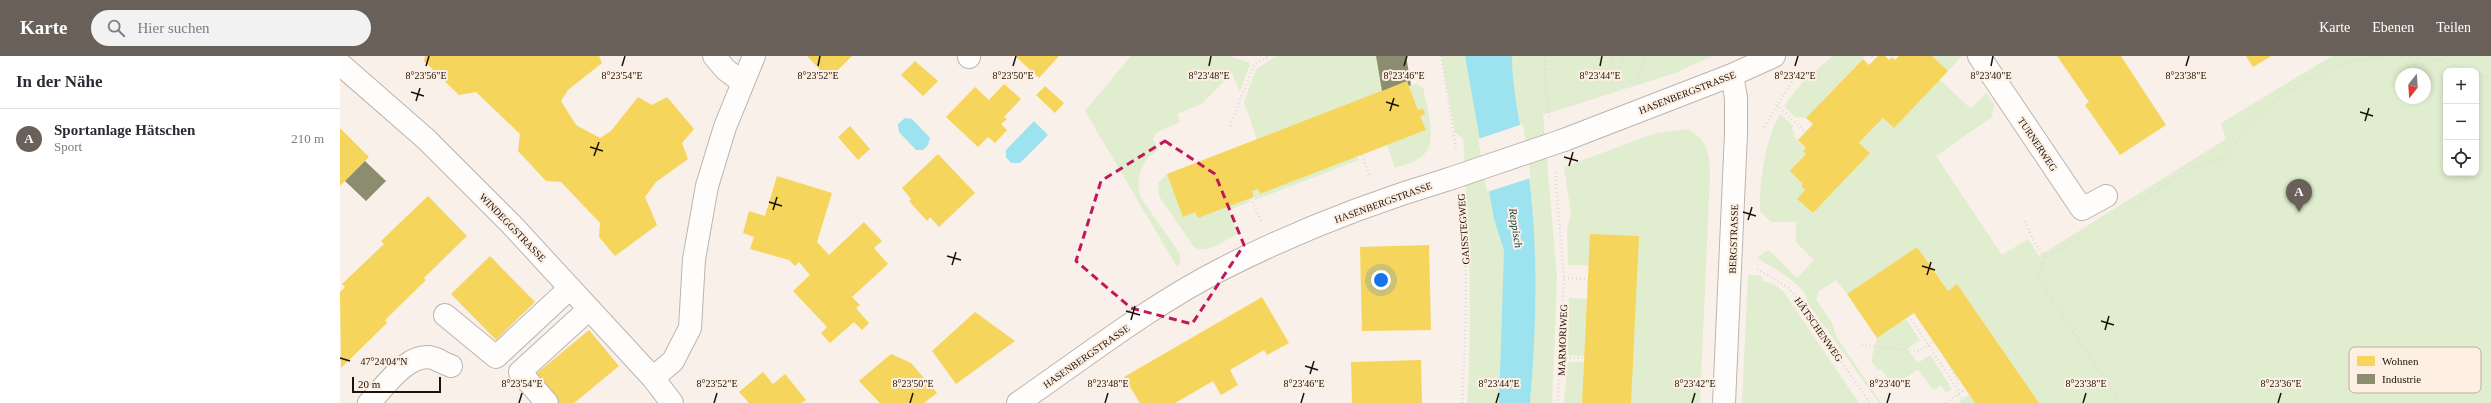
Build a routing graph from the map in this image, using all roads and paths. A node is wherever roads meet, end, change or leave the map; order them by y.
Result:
1 (714, 56) edge
2 (754, 56) edge
3 (1269, 56) edge
4 (1441, 56) edge
5 (1610, 56) edge
6 (1623, 56) edge
7 (1645, 56) edge
8 (1774, 56) edge
9 (1872, 56) edge
10 (1979, 56) edge
11 (2387, 56) edge
12 (2396, 56) edge
13 (1875, 59) dead end
14 (340, 64) edge
15 (2463, 68) edge
16 (1793, 69) dead end
17 (2479, 74) edge
18 (1732, 75) junction
19 (1618, 76) junction
20 (2491, 79) edge
21 (742, 82) junction
22 (1777, 105) junction
23 (1230, 126) dead end
24 (1805, 132) dead end
25 (1736, 133) junction
26 (1457, 155) dead end
27 (2106, 196) dead end
28 (1461, 200) dead end
29 (2129, 206) dead end
30 (2025, 221) dead end
31 (2089, 231) dead end
32 (2045, 258) junction
33 (1732, 262) junction
34 (1588, 279) dead end
35 (570, 288) junction
36 (590, 309) junction
37 (445, 315) dead end
38 (1910, 316) dead end
39 (1933, 342) dead end
40 (1862, 345) dead end
41 (1928, 345) junction
42 (1562, 358) junction
43 (1584, 358) dead end
44 (451, 366) dead end
45 (1951, 369) dead end
46 (653, 378) junction
47 (1956, 387) junction
48 (1965, 389) dead end
49 (1959, 394) junction
50 (369, 403) edge
51 (547, 403) edge
52 (672, 403) edge
53 (1018, 403) edge
54 (1462, 403) edge
55 (1558, 403) edge
56 (1724, 403) edge
57 (1870, 403) edge
58 (1946, 403) edge
59 (1965, 403) edge
60 (2120, 403) edge

1 - 21 street
2 - 21 street
3 - 23 path
4 - 26 path
5 - 19 path
6 - 19 path
7 - 19 path
8 - 18 street, HASENBERGSTRASSE
9 - 13 path
10 - 27 street, TURNERWEG
11 - 29 path
12 - 15 path
14 - 35 street, WINDEGGSTRASSE
16 - 22 path
17 - 20 path
18 - 25 street, BERGSTRASSE
18 - 53 street, HASENBERGSTRASSE, bridge
21 - 46 street
22 - 24 path
22 - 25 path
25 - 33 street, BERGSTRASSE
28 - 54 path, GAISSTEGWEG
30 - 32 path
31 - 32 path
32 - 60 path
33 - 56 street, BERGSTRASSE
33 - 57 path, HÄTSCHENWEG
34 - 42 path, MARMORIWEG
35 - 36 street, WINDEGGSTRASSE
35 - 37 street
36 - 46 street, WINDEGGSTRASSE
36 - 51 street
38 - 41 path
39 - 41 path
40 - 41 path
41 - 47 path
42 - 43 path
42 - 55 path, MARMORIWEG
44 - 50 street
45 - 47 path
46 - 52 street, WINDEGGSTRASSE
47 - 49 path
48 - 49 path
49 - 58 path
49 - 59 path

